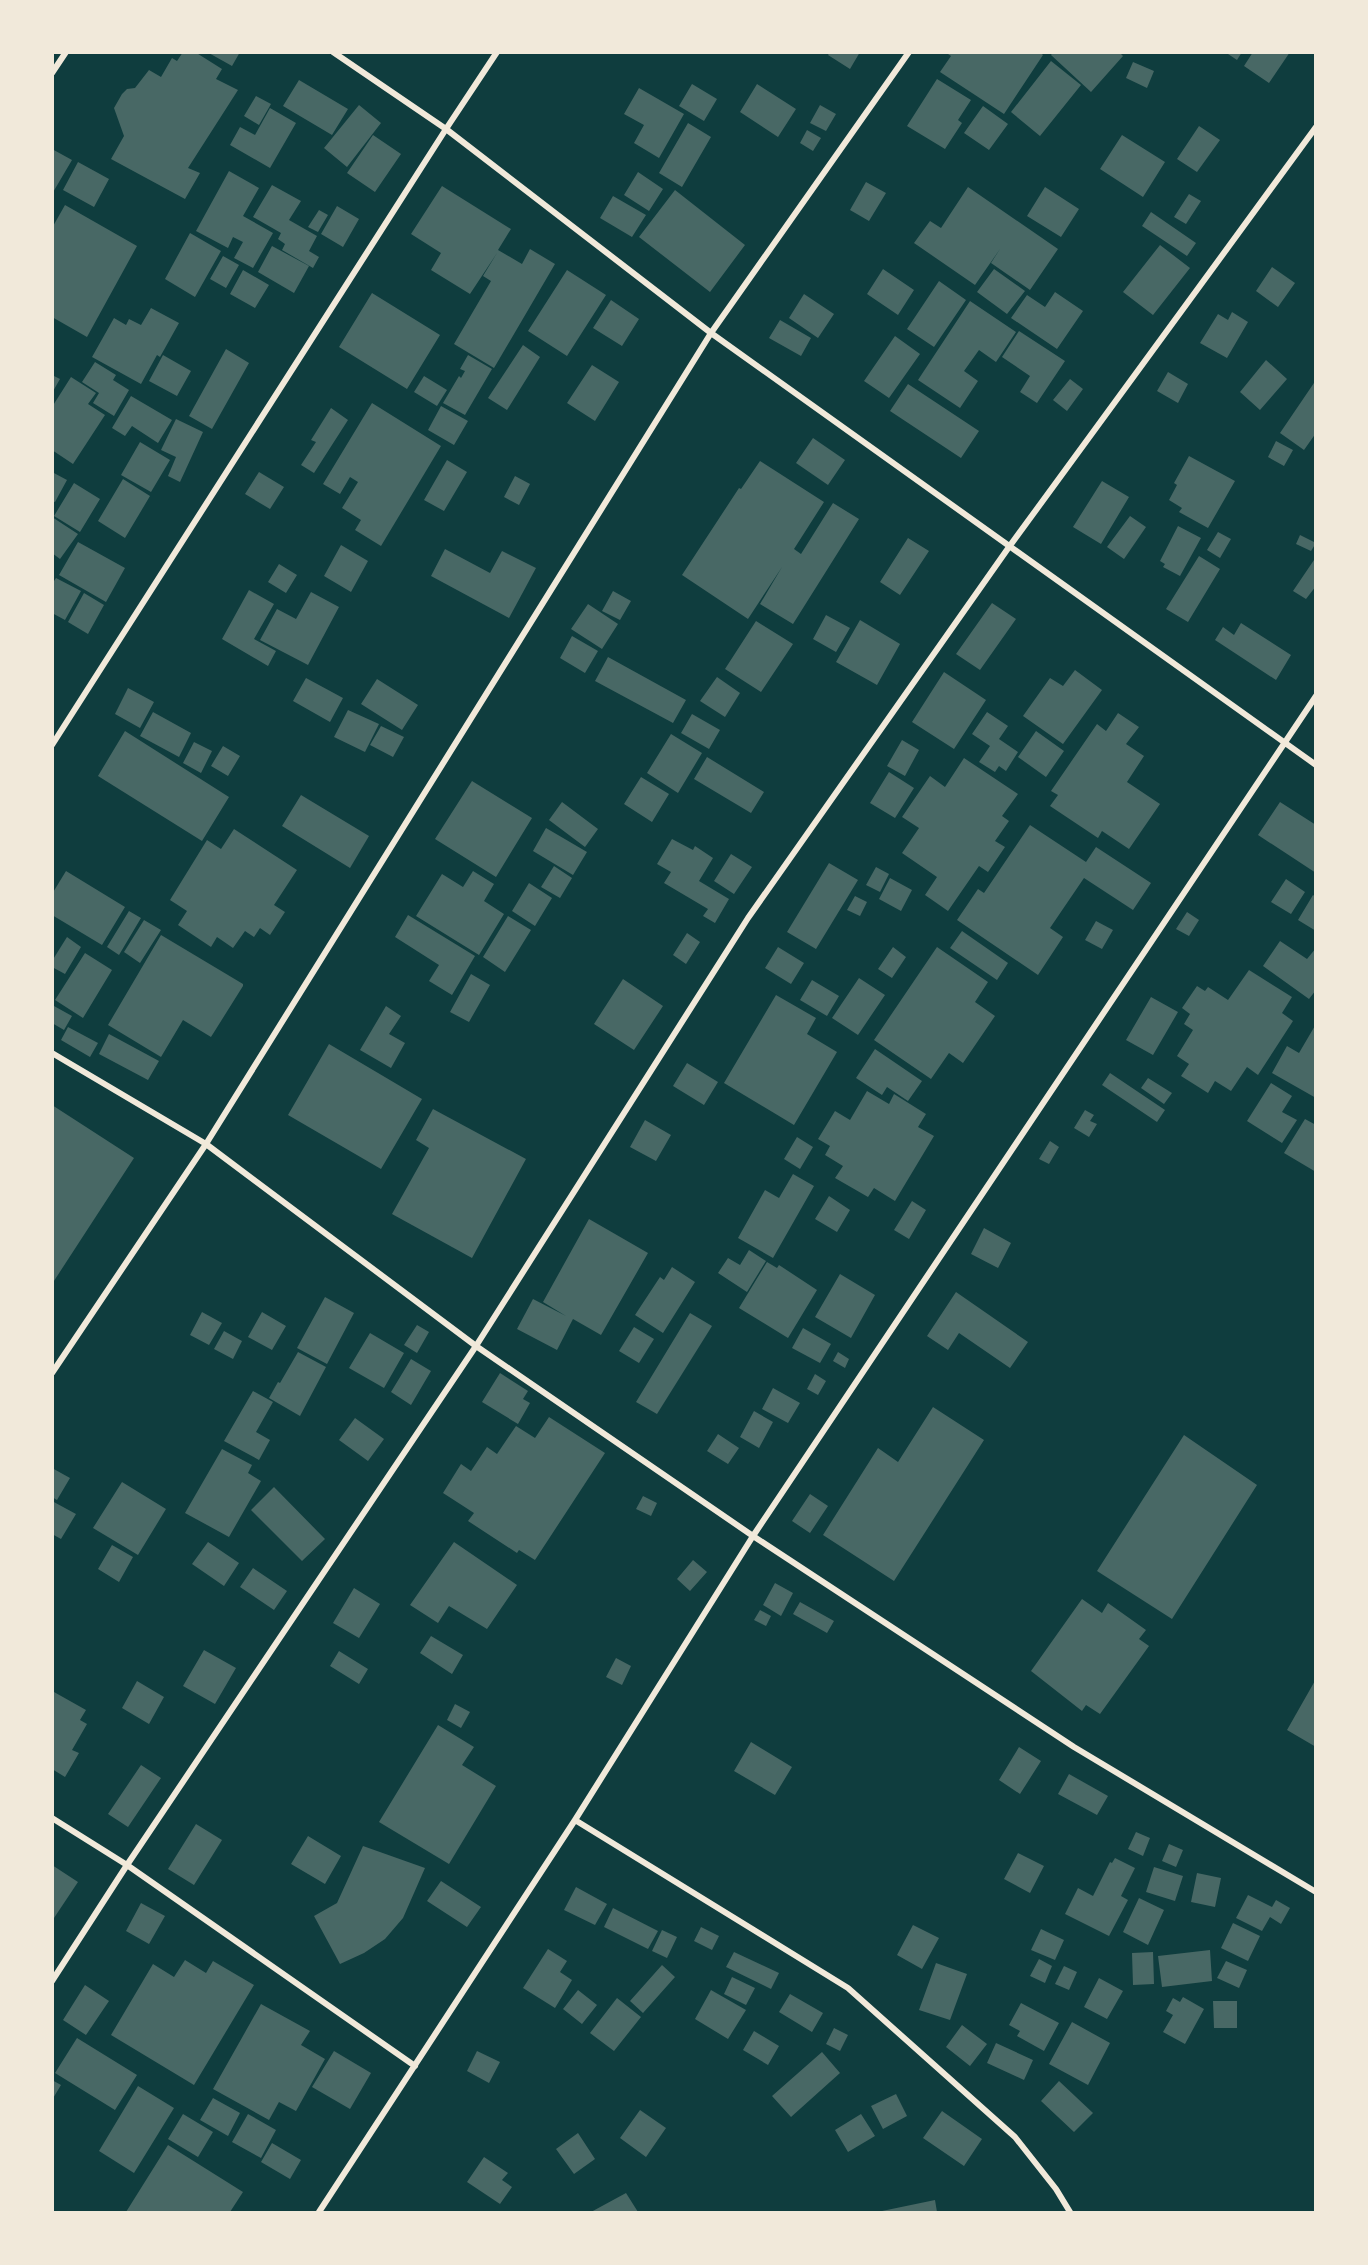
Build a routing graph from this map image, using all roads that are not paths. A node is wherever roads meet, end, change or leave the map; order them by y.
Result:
1 (66, 52) edge
2 (333, 52) edge
3 (496, 52) edge
4 (909, 52) edge
5 (52, 73) edge
6 (1316, 127) edge
7 (446, 129) junction
8 (711, 333) junction
9 (1009, 547) junction
10 (1316, 696) edge
11 (1283, 742) junction
12 (52, 745) edge
13 (1316, 765) edge
14 (52, 1053) edge
15 (206, 1144) junction
16 (476, 1346) junction
17 (52, 1373) edge
18 (753, 1536) junction
19 (52, 1818) edge
20 (576, 1820) junction
21 (128, 1865) junction
22 (1316, 1892) edge
23 (52, 1981) edge
24 (415, 2066) junction
25 (319, 2212) edge
26 (1070, 2212) edge

1 - 5 street
2 - 7 street
3 - 7 street
4 - 8 street
6 - 9 street
7 - 8 street
7 - 12 street
8 - 9 street
8 - 15 street
9 - 11 street
9 - 16 street
10 - 11 street
11 - 13 street
11 - 18 street
14 - 15 street
15 - 16 street
15 - 17 street
16 - 18 street
16 - 21 street
18 - 20 street
18 - 22 street
19 - 21 street
20 - 24 street
20 - 26 street
21 - 23 street
21 - 24 street
24 - 25 street

